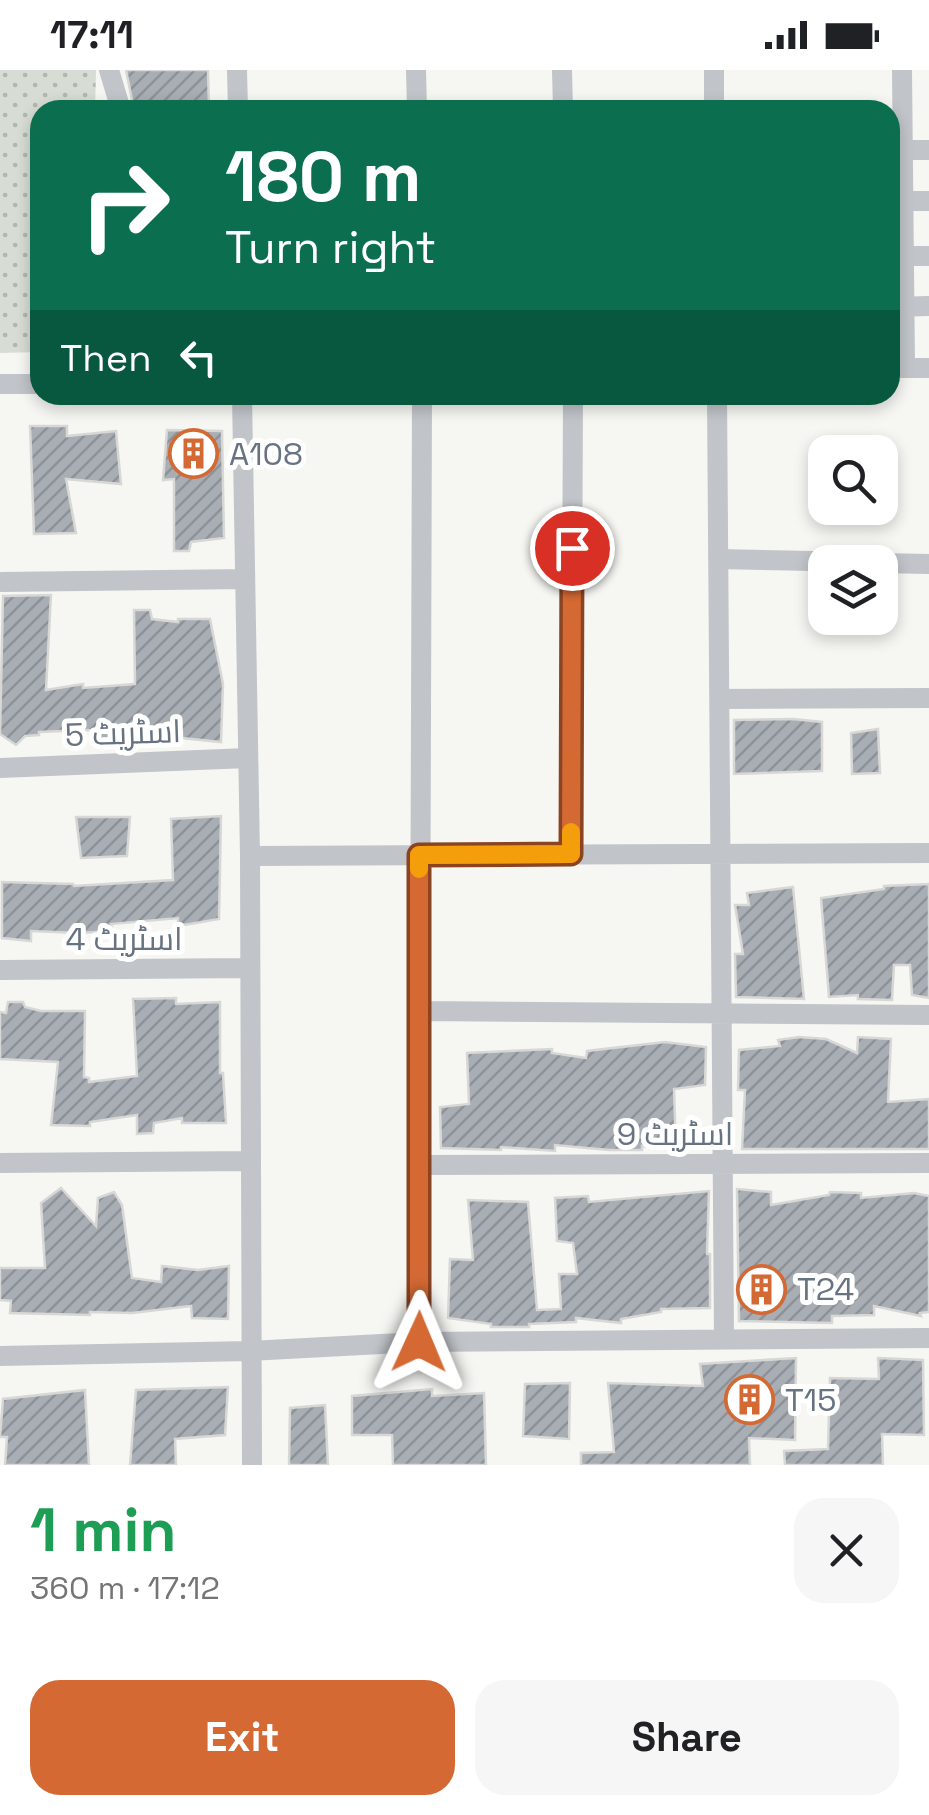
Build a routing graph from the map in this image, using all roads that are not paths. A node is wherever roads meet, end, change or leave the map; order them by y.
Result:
1 (109, 70) edge
2 (238, 70) edge
3 (416, 70) edge
4 (562, 70) edge
5 (714, 70) edge
6 (902, 70) edge
7 (118, 100) edge
8 (238, 100) edge
9 (417, 100) edge
10 (563, 100) edge
11 (714, 100) edge
12 (900, 100) edge
13 (900, 150) edge
14 (929, 150) edge
15 (900, 201) edge
16 (929, 201) edge
17 (900, 256) edge
18 (929, 256) edge
19 (929, 306) edge
20 (900, 307) edge
21 (900, 368) edge
22 (929, 368) edge
23 (0, 384) edge
24 (30, 384) edge
25 (242, 405) edge
26 (422, 405) edge
27 (573, 405) edge
28 (716, 405) edge
29 (718, 559) junction
30 (808, 561) edge
31 (898, 563) edge
32 (929, 564) edge
33 (245, 579) junction
34 (0, 582) edge
35 (929, 698) edge
36 (720, 699) junction
37 (248, 758) junction
38 (0, 768) edge
39 (929, 853) edge
40 (571, 854) junction
41 (721, 854) junction
42 (419, 855) junction
43 (250, 856) junction
44 (248, 968) junction
45 (0, 970) edge
46 (422, 1012) junction
47 (722, 1014) junction
48 (929, 1015) edge
49 (251, 1162) junction
50 (0, 1163) edge
51 (929, 1163) edge
52 (421, 1164) junction
53 (724, 1164) junction
54 (929, 1338) edge
55 (724, 1339) junction
56 (419, 1342) junction
57 (250, 1352) junction
58 (0, 1356) edge
59 (252, 1465) edge

1 - 7 street
2 - 8 street
3 - 9 street
4 - 10 street
5 - 11 street
6 - 12 street
13 - 14 street
15 - 16 street
17 - 18 street
19 - 20 street
21 - 22 street
23 - 24 street
25 - 33 street
26 - 42 street
27 - 40 street
28 - 29 street
29 - 30 street
29 - 36 street
31 - 32 street
33 - 34 street
33 - 37 street
35 - 36 street
36 - 41 street
37 - 38 street, اسٹریٹ 5
37 - 43 street
39 - 41 street
40 - 41 street
40 - 42 street
41 - 47 street
42 - 43 street
42 - 46 street
43 - 44 street
44 - 45 street, اسٹریٹ 4
44 - 49 street
46 - 47 street
46 - 52 street
47 - 48 street
47 - 53 street
49 - 50 street
49 - 57 street
51 - 53 street, اسٹریٹ 9
52 - 53 street, اسٹریٹ 9
52 - 56 street
53 - 55 street
54 - 55 street
55 - 56 street
56 - 57 street
57 - 58 street
57 - 59 street

